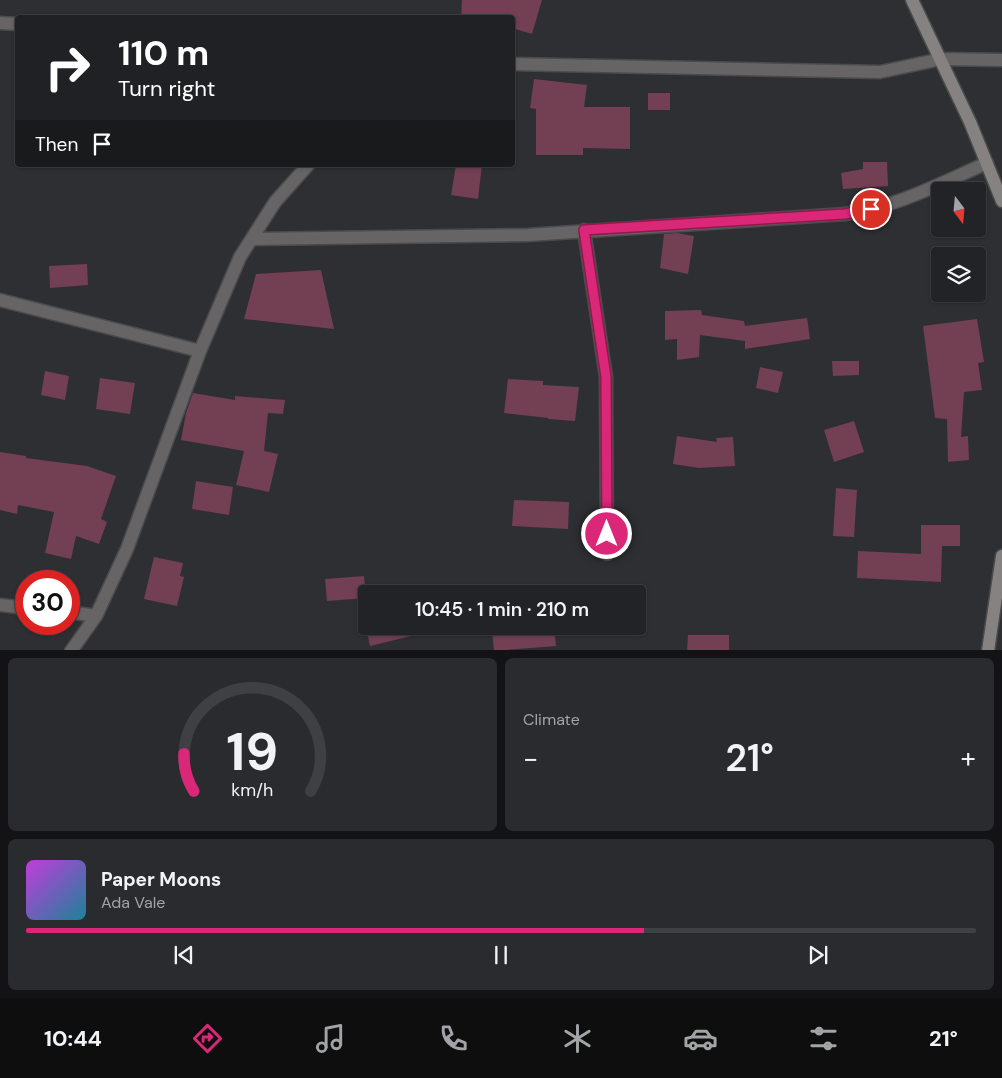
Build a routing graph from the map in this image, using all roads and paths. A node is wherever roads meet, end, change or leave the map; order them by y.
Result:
1 (912, 0) edge
2 (0, 23) edge
3 (15, 24) edge
4 (941, 59) junction
5 (1002, 60) edge
6 (515, 64) edge
7 (987, 163) junction
8 (306, 167) edge
9 (1002, 201) edge
10 (584, 230) junction
11 (252, 238) junction
12 (0, 300) edge
13 (200, 350) junction
14 (607, 554) dead end
15 (1002, 556) edge
16 (0, 605) edge
17 (15, 607) edge
18 (80, 614) edge
19 (96, 616) junction
20 (71, 650) edge
21 (988, 650) edge

1 - 4 main road
2 - 3 street
4 - 5 street
4 - 6 street
4 - 7 main road
7 - 9 main road
7 - 10 street
8 - 11 street
10 - 11 street
10 - 14 street
11 - 13 street
12 - 13 street
13 - 19 street
15 - 21 main road
16 - 17 street
18 - 19 street
19 - 20 street

